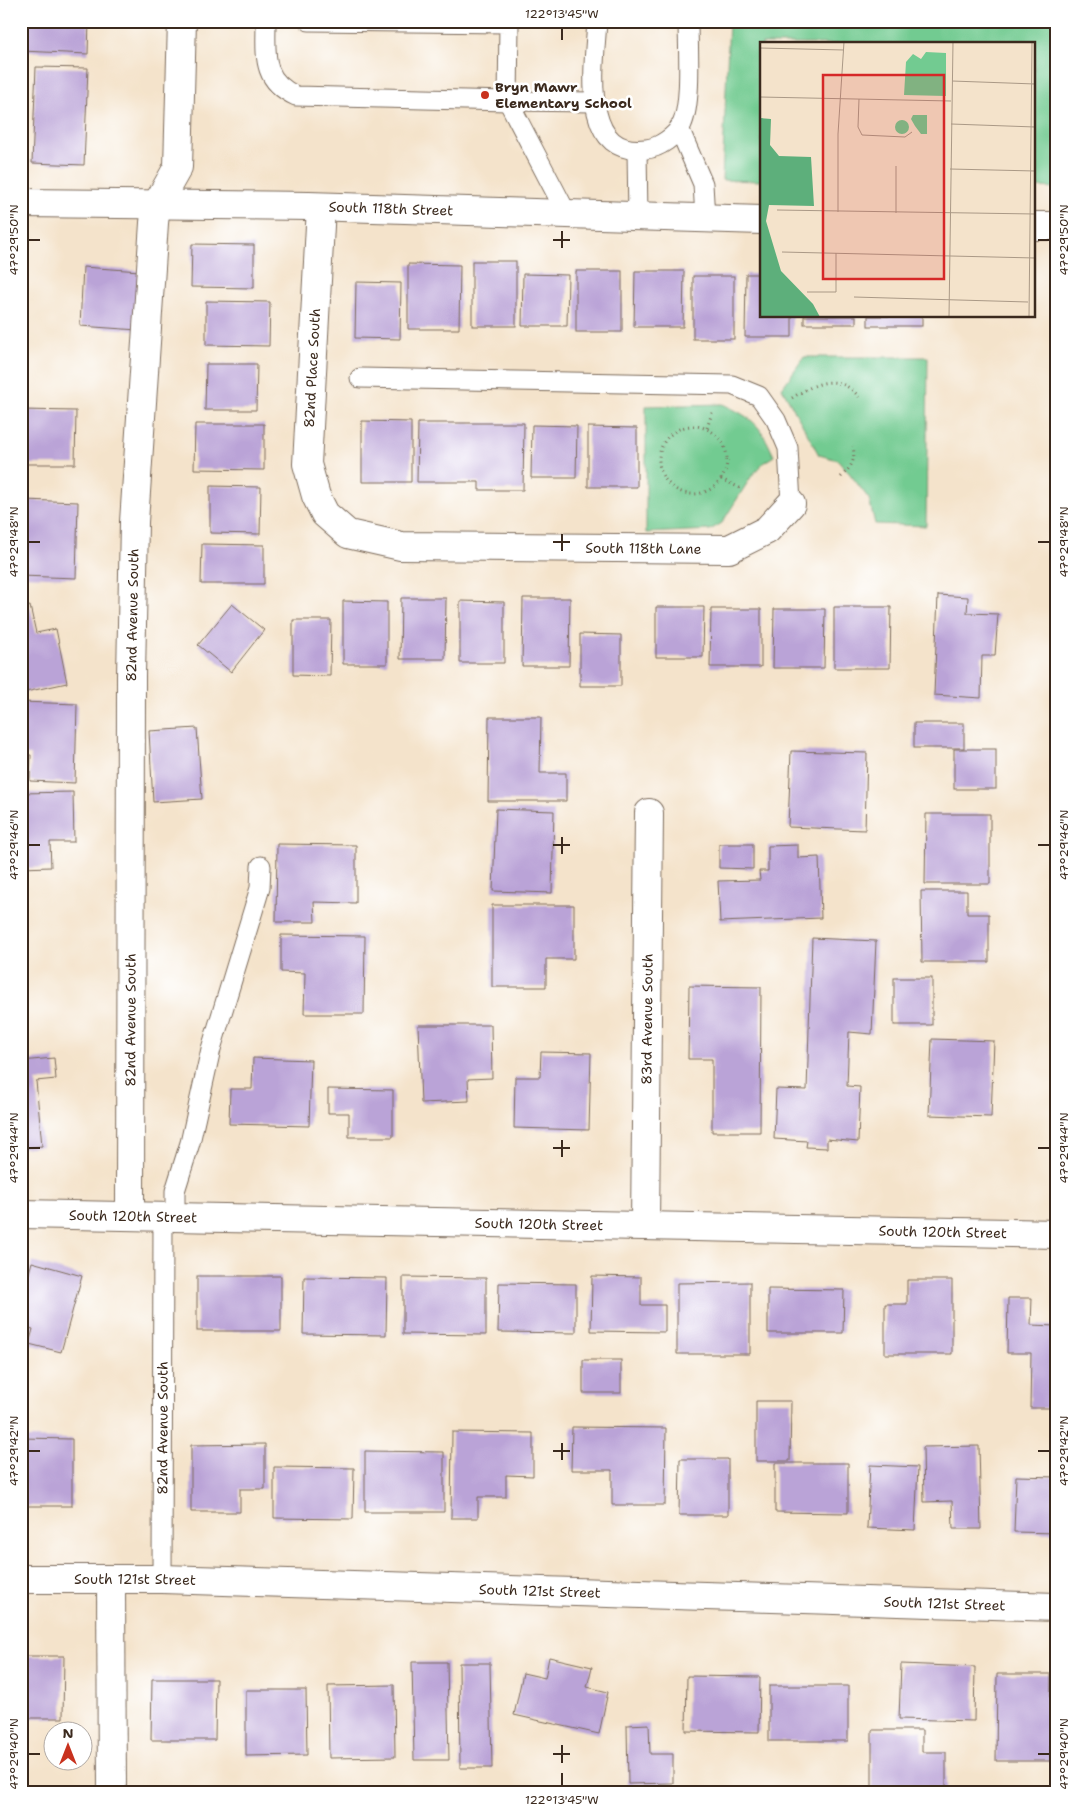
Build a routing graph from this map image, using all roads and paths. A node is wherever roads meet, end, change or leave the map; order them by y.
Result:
1 (182, 21) edge
2 (266, 21) edge
3 (309, 21) edge
4 (597, 21) edge
5 (688, 21) edge
6 (508, 101) junction
7 (594, 102) junction
8 (679, 128) junction
9 (637, 150) junction
10 (21, 203) edge
11 (156, 206) junction
12 (321, 207) junction
13 (568, 216) junction
14 (638, 217) junction
15 (705, 218) junction
16 (760, 220) edge
17 (1036, 226) edge
18 (1057, 226) edge
19 (360, 378) dead end
20 (859, 397) dead end
21 (770, 411) junction
22 (853, 446) dead end
23 (841, 477) dead end
24 (721, 479) junction
25 (740, 488) dead end
26 (791, 504) joint
27 (334, 522) joint
28 (649, 813) dead end
29 (261, 866) dead end
30 (21, 1214) edge
31 (130, 1216) junction
32 (169, 1217) junction
33 (645, 1225) junction
34 (1057, 1234) edge
35 (21, 1579) edge
36 (162, 1579) junction
37 (111, 1580) junction
38 (1057, 1607) edge
39 (112, 1792) edge

1 - 11 street, 82nd Avenue South
2 - 6 lane
3 - 6 lane
4 - 7 lane
5 - 8 lane
6 - 7 lane
6 - 13 lane
7 - 9 lane
8 - 9 lane
8 - 15 lane
9 - 14 lane
10 - 11 street, South 118th Street
11 - 12 street, South 118th Street
11 - 31 street, 82nd Avenue South
12 - 13 street, South 118th Street
12 - 27 street, 82nd Place South
13 - 14 street, South 118th Street
14 - 15 street, South 118th Street
15 - 16 street, South 118th Street
17 - 18 street
19 - 21 lane
20 - 21 path
21 - 26 lane
22 - 23 path
24 - 24 path
24 - 25 path
26 - 27 street, South 118th Lane
28 - 33 street, 83rd Avenue South
29 - 32 lane, 82nd Avenue South
30 - 31 street, South 120th Street
31 - 32 street, South 120th Street
32 - 33 street, South 120th Street
32 - 36 lane, 82nd Avenue South
33 - 34 street, South 120th Street
35 - 37 street, South 121st Street
36 - 37 street, South 121st Street
36 - 38 street, South 121st Street
37 - 39 street

